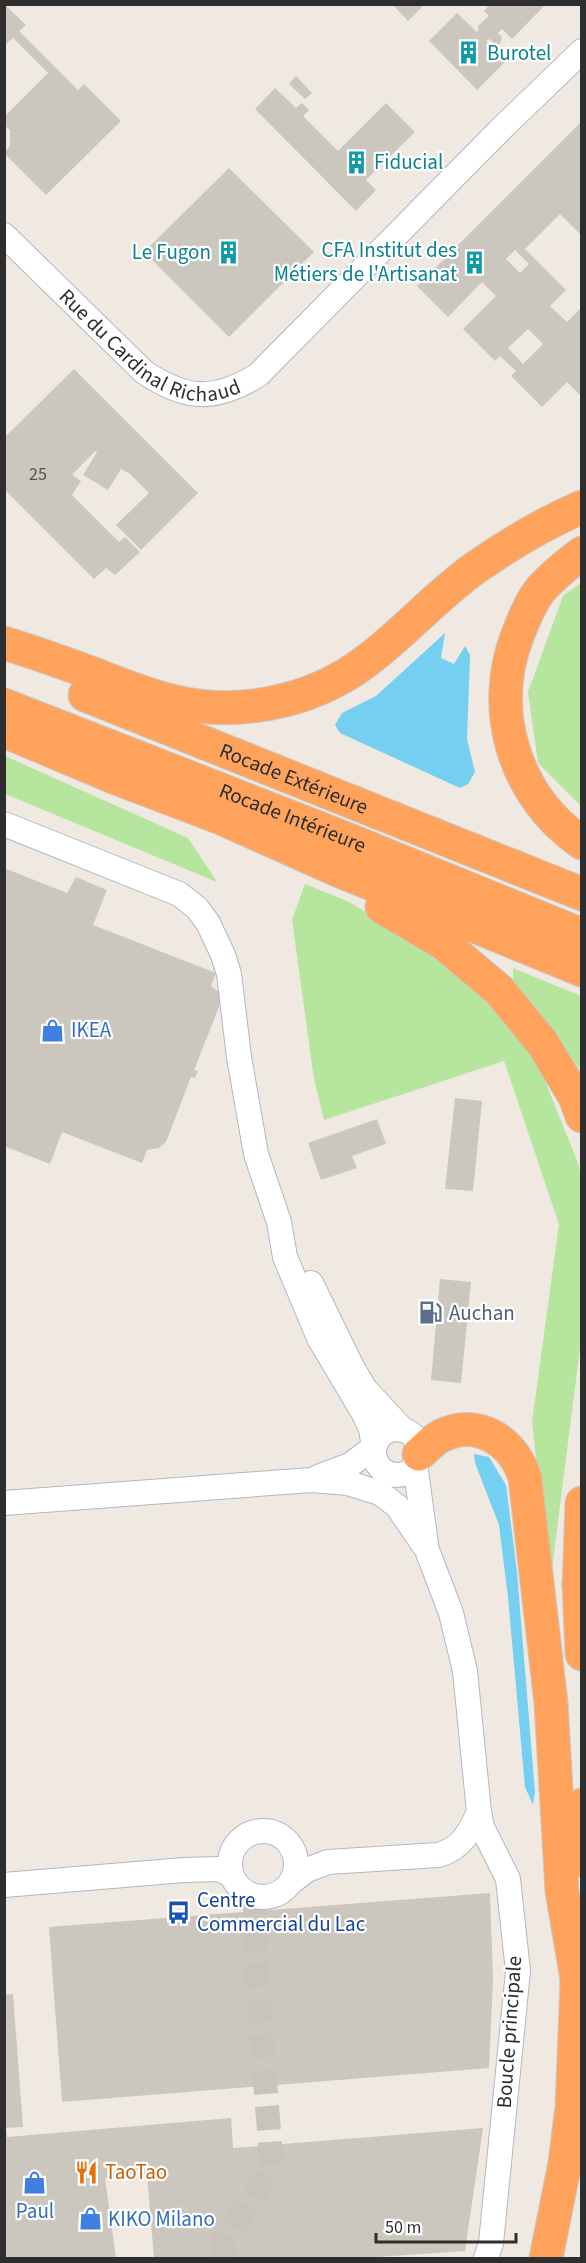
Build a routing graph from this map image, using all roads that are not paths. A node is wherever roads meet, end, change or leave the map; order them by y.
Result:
1 (582, 51) edge
2 (4, 235) edge
3 (582, 507) edge
4 (582, 553) edge
5 (4, 643) edge
6 (4, 663) edge
7 (4, 705) edge
8 (4, 730) edge
9 (121, 780) junction
10 (4, 824) edge
11 (582, 843) edge
12 (582, 894) edge
13 (582, 935) edge
14 (582, 970) edge
15 (582, 1116) edge
16 (279, 1222) junction
17 (374, 1447) junction
18 (413, 1449) junction
19 (311, 1480) junction
20 (4, 1503) edge
21 (582, 1503) edge
22 (427, 1550) junction
23 (580, 1579) edge
24 (582, 1654) edge
25 (582, 1805) edge
26 (479, 1812) junction
27 (230, 1874) junction
28 (291, 1882) junction
29 (4, 1885) edge
30 (577, 1979) junction
31 (486, 2259) edge
32 (546, 2259) edge

1 - 2 street, Rue du Cardinal Richaud
3 - 5 highway
4 - 11 highway
6 - 12 highway, Rocade Extérieure
7 - 13 highway, Rocade Intérieure
8 - 9 highway
9 - 14 highway
9 - 15 highway
10 - 16 street
16 - 17 street
16 - 18 street
17 - 18 street
17 - 18 street
17 - 19 street
18 - 22 street
18 - 30 highway
19 - 20 street
19 - 22 street
21 - 23 highway
22 - 26 street, Boucle principale
23 - 24 highway
25 - 30 highway
26 - 28 street
26 - 31 street, Boucle principale
27 - 28 street
27 - 28 street
27 - 29 street
30 - 32 highway

